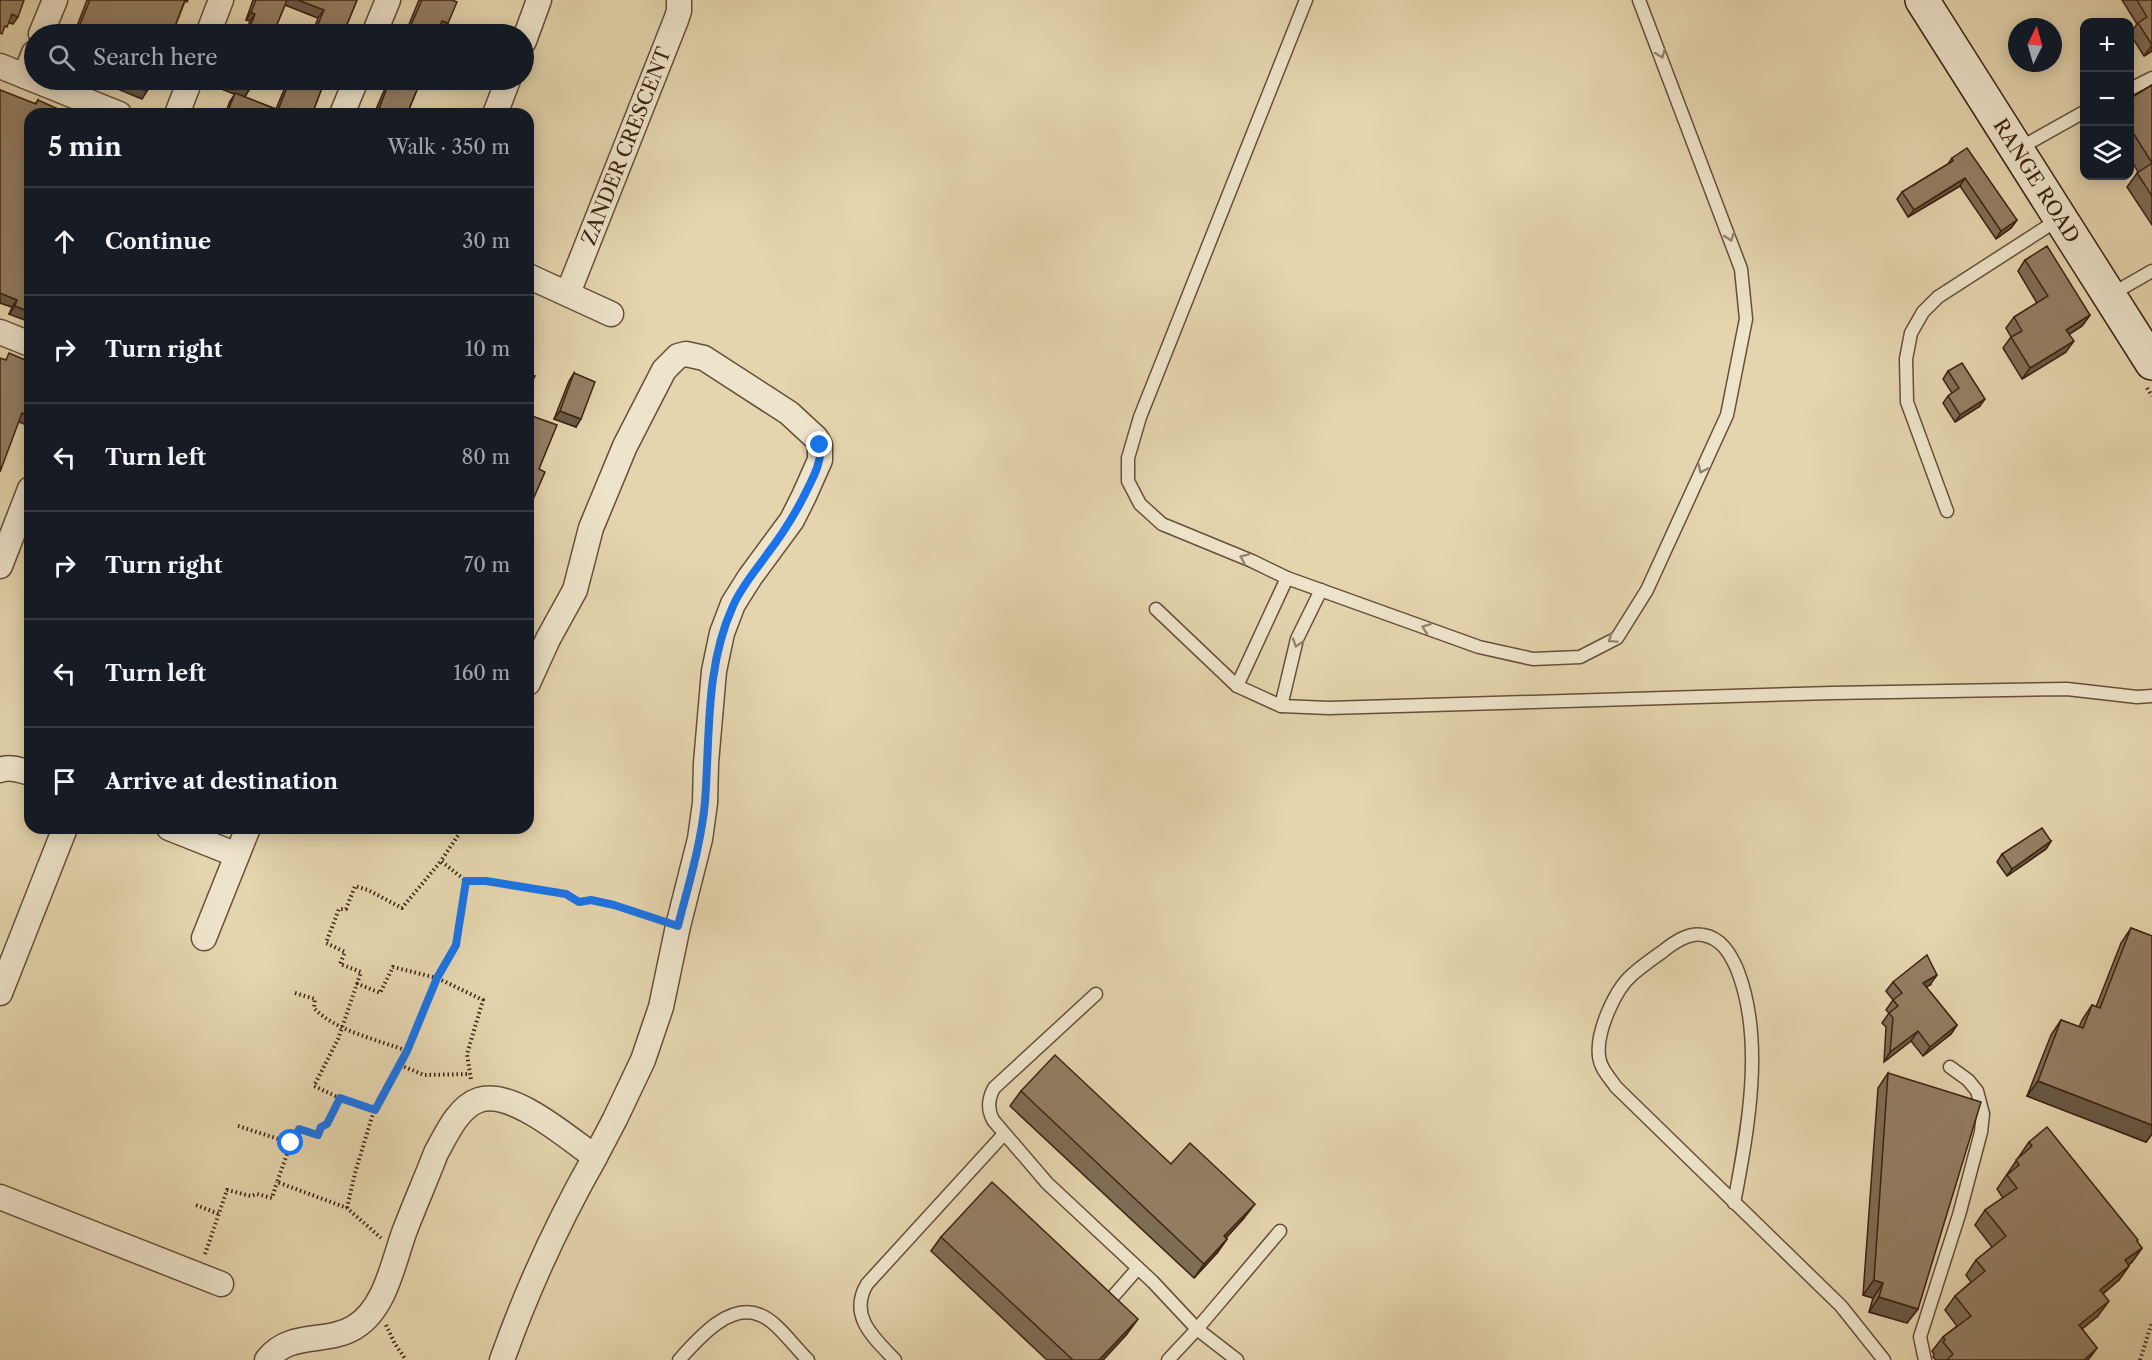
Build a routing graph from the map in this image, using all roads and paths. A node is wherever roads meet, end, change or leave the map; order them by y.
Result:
1 (55, 0) edge
2 (221, 0) edge
3 (388, 0) edge
4 (539, 0) edge
5 (679, 0) edge
6 (1306, 0) edge
7 (1639, 0) edge
8 (1922, 0) edge
9 (46, 24) edge
10 (212, 24) edge
11 (378, 24) edge
12 (530, 24) edge
13 (0, 66) edge
14 (24, 76) edge
15 (2152, 78) edge
16 (2134, 87) edge
17 (60, 90) edge
18 (186, 90) edge
19 (352, 90) edge
20 (504, 90) edge
21 (104, 108) edge
22 (179, 108) edge
23 (344, 108) edge
24 (497, 108) edge
25 (2080, 115) edge
26 (2017, 149) junction
27 (2060, 218) junction
28 (2152, 271) edge
29 (534, 279) edge
30 (568, 293) junction
31 (2109, 296) junction
32 (611, 314) dead end
33 (0, 333) edge
34 (24, 342) edge
35 (2152, 363) edge
36 (24, 504) edge
37 (1947, 511) dead end
38 (0, 566) edge
39 (1287, 578) junction
40 (1321, 590) junction
41 (1156, 609) dead end
42 (534, 670) edge
43 (1237, 686) junction
44 (2152, 696) edge
45 (2137, 697) junction
46 (2152, 701) edge
47 (1281, 706) junction
48 (0, 770) edge
49 (24, 771) edge
50 (63, 834) edge
51 (184, 834) edge
52 (246, 834) edge
53 (459, 834) edge
54 (237, 855) junction
55 (441, 861) junction
56 (466, 881) junction
57 (678, 926) junction
58 (204, 938) dead end
59 (437, 978) junction
60 (356, 983) junction
61 (0, 993) edge
62 (295, 993) dead end
63 (1096, 994) dead end
64 (343, 1027) junction
65 (407, 1051) junction
66 (400, 1065) junction
67 (1950, 1067) dead end
68 (470, 1074) junction
69 (340, 1098) junction
70 (478, 1100) junction
71 (375, 1110) junction
72 (238, 1126) dead end
73 (1004, 1134) junction
74 (291, 1143) junction
75 (595, 1158) junction
76 (277, 1182) junction
77 (0, 1197) edge
78 (1734, 1203) junction
79 (196, 1205) dead end
80 (346, 1208) junction
81 (219, 1214) junction
82 (1280, 1231) dead end
83 (398, 1252) junction
84 (203, 1259) dead end
85 (1138, 1268) junction
86 (221, 1284) dead end
87 (1109, 1300) edge
88 (375, 1306) junction
89 (2152, 1322) edge
90 (1197, 1329) junction
91 (267, 1360) edge
92 (406, 1360) edge
93 (502, 1360) edge
94 (679, 1360) edge
95 (808, 1360) edge
96 (895, 1360) edge
97 (1168, 1360) edge
98 (1237, 1360) edge
99 (1884, 1360) edge
100 (1925, 1360) edge
101 (2140, 1360) edge

1 - 9 street
2 - 10 street
3 - 11 street
4 - 12 street
5 - 30 street, ZANDER CRESCENT
39 -> 6 lane
7 -> 40 lane
8 - 26 main road, RANGE ROAD
13 - 14 street
15 - 16 lane
17 - 21 street
18 - 22 street
19 - 23 street
20 - 24 street
25 - 26 lane
26 - 27 main road, RANGE ROAD
27 - 31 main road, RANGE ROAD
27 - 37 lane
28 - 31 lane
29 - 30 street
30 - 32 street
31 - 35 main road, RANGE ROAD
33 - 34 street
36 - 38 street
39 - 40 lane
39 - 43 lane
40 -> 47 lane
41 - 43 lane
42 - 57 street
43 - 47 lane
44 - 45 lane
45 - 46 lane
45 - 47 lane
48 - 49 street
50 - 61 street
51 - 54 street
52 - 54 street
53 - 55 path
54 - 58 street
55 - 56 path
55 - 60 path
56 - 57 path
56 - 59 path
57 - 75 street
59 - 60 path
59 - 65 path
59 - 68 path
60 - 64 path
62 - 64 path
63 - 73 lane
64 - 65 path
64 - 69 path
65 - 66 path
66 - 68 path
66 - 71 path
67 - 100 lane
68 - 70 path
69 - 71 path
69 - 74 path
70 - 75 street
70 - 83 street
71 - 80 path
72 - 74 path
73 - 85 lane
73 - 96 lane
74 - 76 path
75 - 93 street
76 - 80 path
76 - 81 path
77 - 86 street
78 - 78 lane
78 - 99 lane
79 - 81 path
80 - 83 path
81 - 84 path
82 - 90 lane
83 - 88 street
85 - 87 lane
85 - 90 lane
88 - 91 street
88 - 92 path
89 - 101 path
90 - 97 lane
90 - 98 lane
94 - 95 lane

